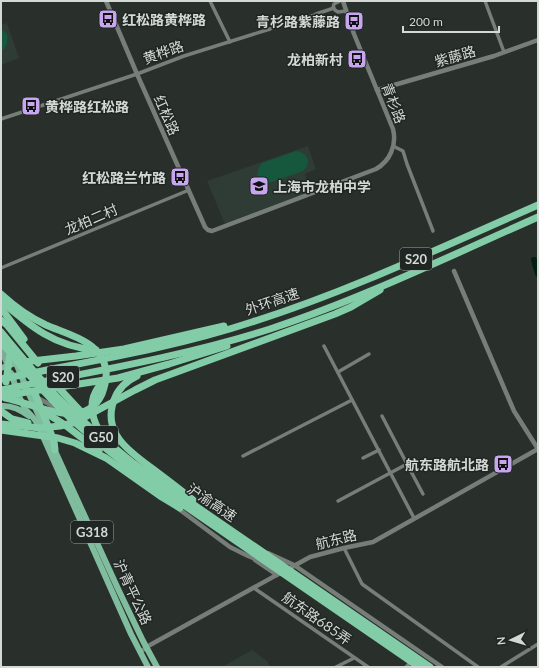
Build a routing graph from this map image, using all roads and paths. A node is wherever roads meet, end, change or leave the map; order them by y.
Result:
1 (106, 1) edge
2 (210, 1) edge
3 (341, 1) edge
4 (485, 1) edge
5 (334, 8) junction
6 (346, 11) junction
7 (316, 14) joint
8 (270, 29) joint
9 (538, 40) edge
10 (230, 42) junction
11 (504, 52) junction
12 (137, 74) junction
13 (377, 90) junction
14 (1, 119) edge
15 (393, 146) junction
16 (189, 190) junction
17 (538, 204) edge
18 (538, 218) edge
19 (433, 231) dead end
20 (1, 268) edge
21 (454, 271) dead end
22 (403, 277) junction
23 (1, 294) edge
24 (1, 301) edge
25 (1, 308) edge
26 (315, 313) junction
27 (1, 320) edge
28 (1, 332) edge
29 (1, 336) edge
30 (1, 342) edge
31 (1, 346) edge
32 (324, 346) dead end
33 (1, 349) edge
34 (124, 352) junction
35 (10, 353) junction
36 (369, 354) dead end
37 (19, 363) junction
38 (169, 364) junction
39 (5, 367) edge
40 (338, 372) junction
41 (3, 378) edge
42 (104, 380) junction
43 (34, 381) junction
44 (63, 393) junction
45 (18, 394) junction
46 (2, 395) edge
47 (34, 395) junction
48 (352, 400) junction
49 (32, 405) junction
50 (1, 406) edge
51 (1, 411) edge
52 (382, 416) dead end
53 (1, 424) edge
54 (60, 426) junction
55 (1, 430) edge
56 (41, 432) junction
57 (111, 446) junction
58 (538, 449) edge
59 (54, 450) junction
60 (379, 450) junction
61 (243, 456) dead end
62 (363, 458) dead end
63 (407, 464) junction
64 (119, 467) junction
65 (391, 473) junction
66 (423, 494) dead end
67 (177, 496) junction
68 (338, 501) dead end
69 (414, 518) junction
70 (219, 523) junction
71 (230, 538) junction
72 (344, 548) junction
73 (248, 556) junction
74 (294, 565) junction
75 (283, 572) junction
76 (277, 575) junction
77 (254, 588) junction
78 (538, 644) edge
79 (146, 648) junction
80 (140, 652) junction
81 (354, 658) junction
82 (414, 660) junction
83 (148, 667) edge
84 (157, 667) edge
85 (336, 667) edge
86 (368, 667) edge
87 (406, 667) edge
88 (419, 667) edge
89 (423, 667) edge
90 (430, 667) edge
91 (442, 667) edge
92 (478, 667) edge
93 (500, 667) edge

1 - 12 street, 红松路
2 - 10 street
3 - 5 street
3 - 6 street, 青杉路
4 - 11 street
5 - 6 street
5 - 7 street, 黄桦路
6 - 13 street, 青杉路
7 - 8 street, 黄桦路
8 - 10 street, 黄桦路
9 - 11 street, 紫藤路
10 - 12 street, 黄桦路
11 - 13 street, 紫藤路
12 - 14 street, 黄桦路
12 - 16 street, 红松路
13 - 15 street, 青杉路
15 - 16 street, 红松路
15 - 19 street, 青杉路
16 - 20 street, 龙柏二村
17 - 34 highway, 外环高速 / S20
18 - 22 highway, 外环高速 / S20
21 - 58 street
22 - 26 highway, 外环高速 / S20
22 - 54 highway
23 - 49 highway
24 - 34 highway
25 - 44 highway
26 - 38 highway
26 - 46 highway, 外环高速 / S20
27 - 44 highway
28 - 57 highway, 沪渝高速 / G50
29 - 35 main road
29 - 37 main road
30 - 43 highway, 沪渝高速 / G50
31 - 43 highway
32 - 40 street
33 - 39 main road
34 - 37 highway
34 - 41 highway, S20
35 - 37 main road
35 - 39 highway
36 - 40 street
37 - 39 highway
37 - 47 highway, 沪青平公路 / G318
38 - 42 highway
38 - 70 highway
39 - 45 highway, 沪青平公路 / G318
39 - 46 highway
40 - 48 street
42 - 47 highway
42 - 67 highway
43 - 71 highway, 沪渝高速 / G50
44 - 57 highway
45 - 46 highway
45 - 47 highway
45 - 56 highway, 沪青平公路 / G318
46 - 49 highway
47 - 59 highway
47 - 59 highway, 沪青平公路 / G318
47 - 67 street
47 - 73 street
48 - 60 street
48 - 61 street
49 - 64 highway
50 - 56 highway, 沪青平公路 / G318
51 - 54 highway
52 - 63 street
53 - 54 highway
55 - 64 highway
56 - 80 highway, 沪青平公路 / G318
57 - 70 highway, 沪渝高速 / G50
58 - 69 street, 航东路
59 - 79 highway, 沪青平公路 / G318
60 - 62 street
60 - 65 street
63 - 65 street
63 - 66 street
64 - 71 highway
65 - 68 street
65 - 69 street
67 - 74 street
69 - 72 street, 航东路
70 - 90 highway, 沪渝高速 / G50
71 - 88 highway, 沪渝高速 / G50
72 - 74 street, 航东路
72 - 92 street
73 - 75 street
73 - 76 street
74 - 75 street, 航东路
74 - 91 street
75 - 76 street, 航东路
75 - 82 street
76 - 77 street, 航东路
77 - 79 street, 航东路
77 - 81 street, 航东路685弄
78 - 93 street
79 - 80 street, 航东路
79 - 84 highway, 沪青平公路 / G318
80 - 83 highway, 沪青平公路 / G318
81 - 85 street
81 - 86 street, 航东路685弄
82 - 87 street
82 - 89 street

